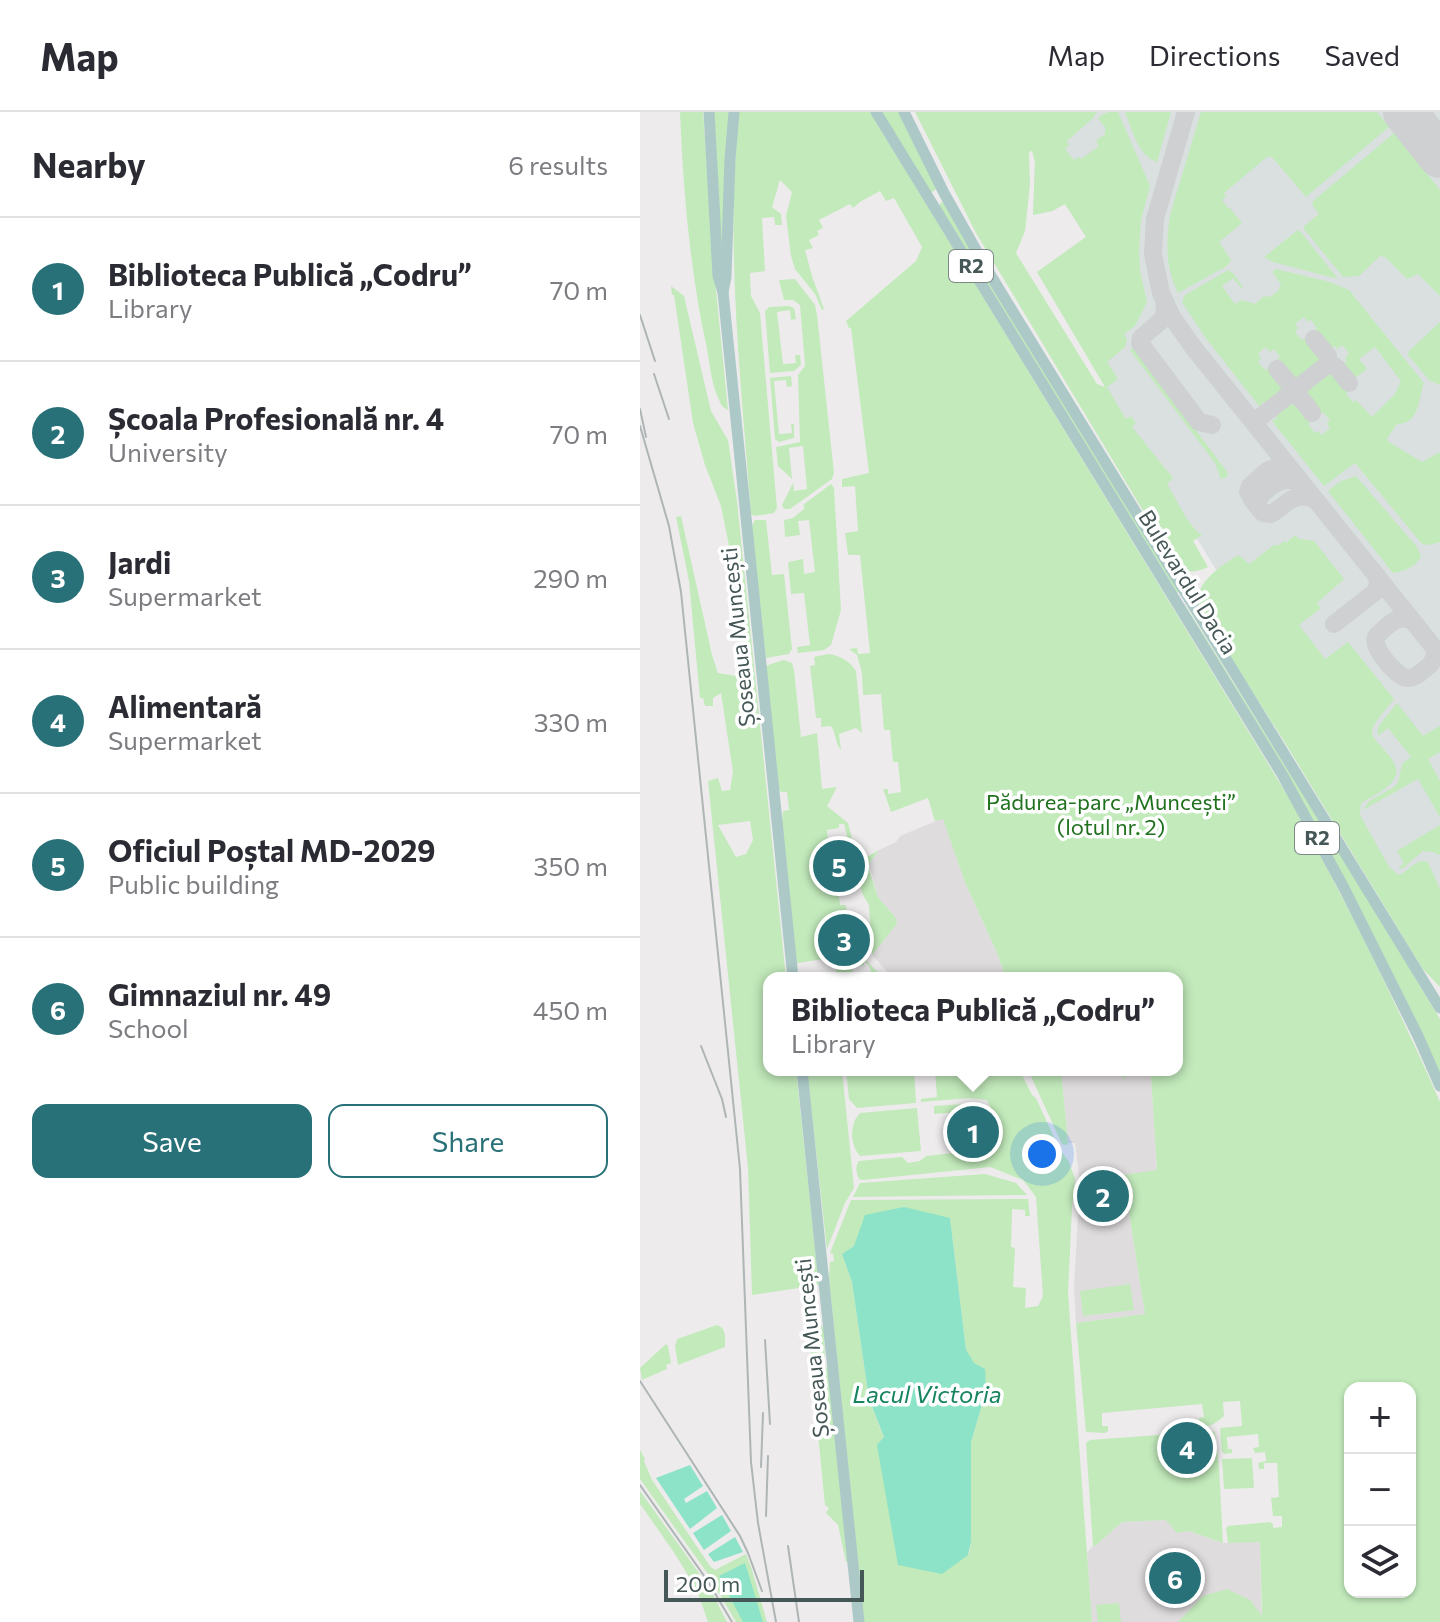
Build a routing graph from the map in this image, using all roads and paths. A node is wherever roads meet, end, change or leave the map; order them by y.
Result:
1 (709, 112) edge
2 (734, 112) edge
3 (876, 112) edge
4 (904, 112) edge
5 (944, 193) junction
6 (931, 200) junction
7 (723, 292) junction
8 (1181, 597) junction
9 (792, 972) edge
10 (1440, 1008) edge
11 (803, 1076) edge
12 (1440, 1086) edge
13 (859, 1622) edge

1 - 7 main road, Șoseaua Muncești
2 - 7 main road, Șoseaua Muncești
3 - 6 main road, Bulevardul Dacia / R2
4 - 5 main road, Bulevardul Dacia / R2
5 - 6 main road
5 - 8 main road, Bulevardul Dacia / R2
6 - 8 main road, Bulevardul Dacia / R2
7 - 9 main road, Șoseaua Muncești
8 - 10 main road, Bulevardul Dacia / R2
8 - 12 main road, Bulevardul Dacia / R2
11 - 13 main road, Șoseaua Muncești

